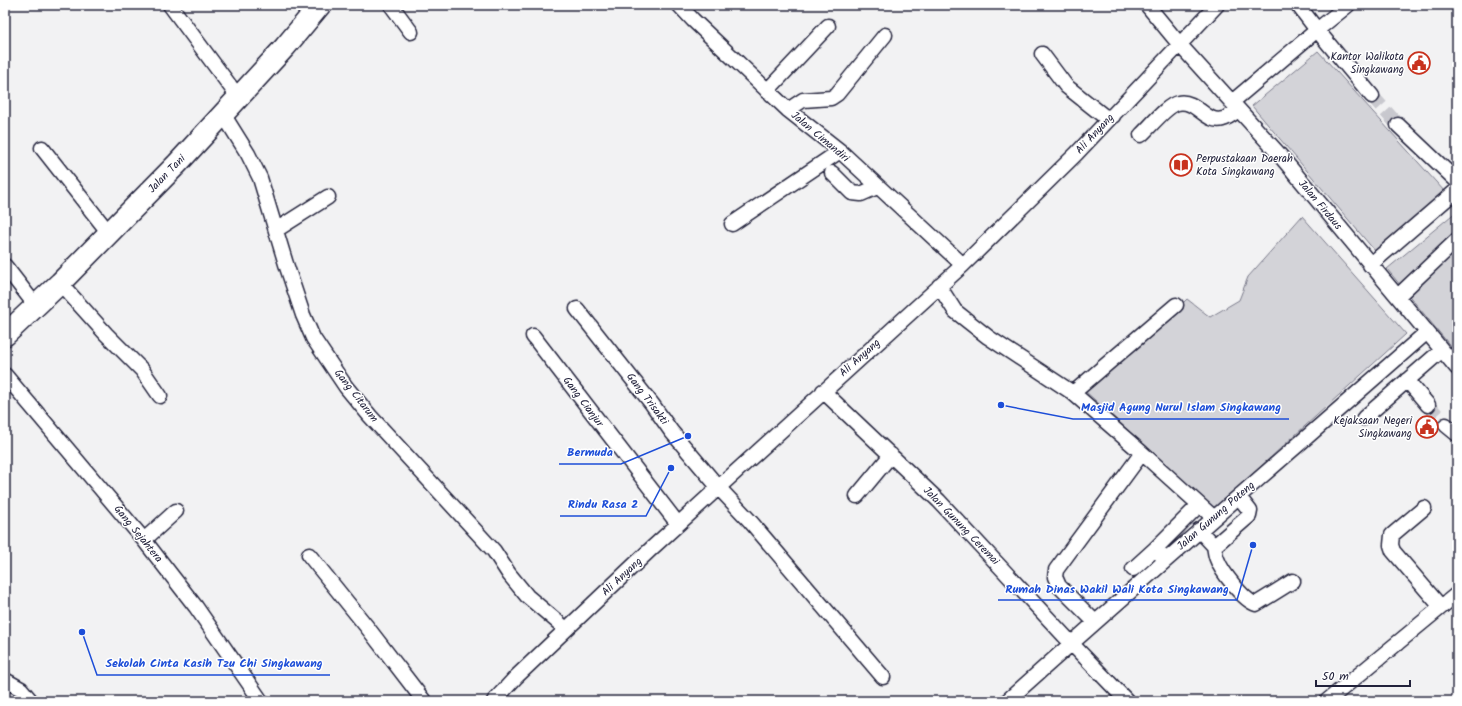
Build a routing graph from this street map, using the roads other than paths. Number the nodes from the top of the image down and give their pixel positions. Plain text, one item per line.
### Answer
1 (170, 5) edge
2 (320, 5) edge
3 (391, 5) edge
4 (680, 5) edge
5 (1147, 5) edge
6 (1217, 5) edge
7 (1298, 5) edge
8 (1348, 5) edge
9 (828, 26) dead end
10 (1317, 30) junction
11 (411, 32) dead end
12 (885, 35) dead end
13 (1180, 45) junction
14 (1042, 54) dead end
15 (767, 91) junction
16 (1372, 96) tunnel mouth
17 (238, 98) junction
18 (1235, 106) junction
19 (788, 110) junction
20 (223, 114) junction
21 (1113, 116) junction
22 (1398, 125) tunnel mouth
23 (1142, 135) dead end
24 (42, 148) dead end
25 (840, 152) junction
26 (832, 174) dead end
27 (1457, 181) edge
28 (877, 187) junction
29 (1457, 190) edge
30 (328, 197) dead end
31 (732, 224) dead end
32 (276, 230) junction
33 (109, 233) junction
34 (1457, 240) edge
35 (963, 265) junction
36 (1370, 265) junction
37 (5, 266) edge
38 (60, 283) junction
39 (939, 286) junction
40 (1398, 296) junction
41 (1176, 305) dead end
42 (36, 306) junction
43 (577, 308) dead end
44 (1427, 332) junction
45 (5, 334) edge
46 (533, 336) dead end
47 (1442, 350) junction
48 (1457, 368) edge
49 (5, 375) edge
50 (1407, 380) junction
51 (824, 391) junction
52 (1073, 393) junction
53 (160, 396) dead end
54 (1428, 405) tunnel mouth
55 (1364, 418) dead end
56 (1446, 425) tunnel mouth
57 (1457, 434) edge
58 (1142, 453) junction
59 (891, 455) junction
60 (719, 488) junction
61 (857, 496) dead end
62 (1238, 496) junction
63 (1199, 505) junction
64 (1424, 508) dead end
65 (176, 511) dead end
66 (1213, 517) junction
67 (678, 524) junction
68 (1199, 530) junction
69 (144, 540) junction
70 (1214, 546) junction
71 (1155, 549) junction
72 (309, 555) dead end
73 (1165, 560) junction
74 (1133, 569) dead end
75 (1294, 582) dead end
76 (1457, 594) edge
77 (1442, 607) junction
78 (1095, 622) junction
79 (566, 629) junction
80 (1071, 643) junction
81 (883, 677) dead end
82 (5, 680) edge
83 (31, 701) edge
84 (261, 701) edge
85 (424, 701) edge
86 (494, 701) edge
87 (1007, 701) edge
88 (1127, 701) edge
89 (1327, 701) edge

1 - 17 street
2 - 17 highway, Jalan Tani
3 - 11 street
4 - 15 street, Jalan Cimandiri
5 - 13 street, Jalan Firdaus
6 - 13 street, Ali Anyang
7 - 10 street
8 - 10 street
9 - 15 street
10 - 16 street
10 - 18 street
12 - 19 street
13 - 18 street, Jalan Firdaus
13 - 21 street, Ali Anyang
14 - 21 street
15 - 19 street, Jalan Cimandiri
17 - 20 highway, Jalan Tani
18 - 23 street
18 - 36 street, Jalan Firdaus
19 - 25 street, Jalan Cimandiri
20 - 32 street, Gang Citarum
20 - 33 highway, Jalan Tani
21 - 35 street, Ali Anyang
22 - 27 street
24 - 33 street
25 - 28 street, Jalan Cimandiri
25 - 31 street
26 - 28 street
28 - 35 street, Jalan Cimandiri
29 - 36 street
30 - 32 street
32 - 79 street, Gang Citarum
33 - 38 highway, Jalan Tani
34 - 40 street
35 - 39 street, Ali Anyang
36 - 40 street, Jalan Firdaus
37 - 42 street
38 - 42 highway, Jalan Tani
38 - 53 street
39 - 51 street, Ali Anyang
39 - 52 street
40 - 44 street, Jalan Firdaus
41 - 52 street
42 - 45 highway, Jalan Tani
43 - 60 street, Gang Trisakti
44 - 47 street, Jalan Firdaus
44 - 62 street, Jalan Gunung Poteng
46 - 67 street, Gang Cianjur
47 - 48 street, Jalan Firdaus
47 - 50 street
49 - 69 street, Gang Sejahtera
50 - 54 street
50 - 55 street
51 - 59 street, Jalan Gunung Ceremai
51 - 60 street, Ali Anyang
52 - 58 street
56 - 57 street
58 - 63 street
58 - 78 street
59 - 61 street
59 - 80 street, Jalan Gunung Ceremai
60 - 67 street, Ali Anyang
60 - 81 street, Gang Trisakti
62 - 66 street, Jalan Gunung Poteng
62 - 70 street
63 - 66 street
63 - 71 street
64 - 77 street
65 - 69 street
66 - 68 street, Jalan Gunung Poteng
67 - 79 street, Ali Anyang
68 - 70 street
68 - 73 street, Jalan Gunung Poteng
69 - 84 street, Gang Sejahtera
70 - 75 street
71 - 73 street
71 - 74 street
72 - 85 street
73 - 78 street, Jalan Gunung Poteng
76 - 77 street
77 - 89 street
78 - 80 street, Jalan Gunung Poteng
79 - 86 street, Ali Anyang
80 - 87 street, Jalan Gunung Poteng
80 - 88 street, Jalan Gunung Ceremai
82 - 83 street

